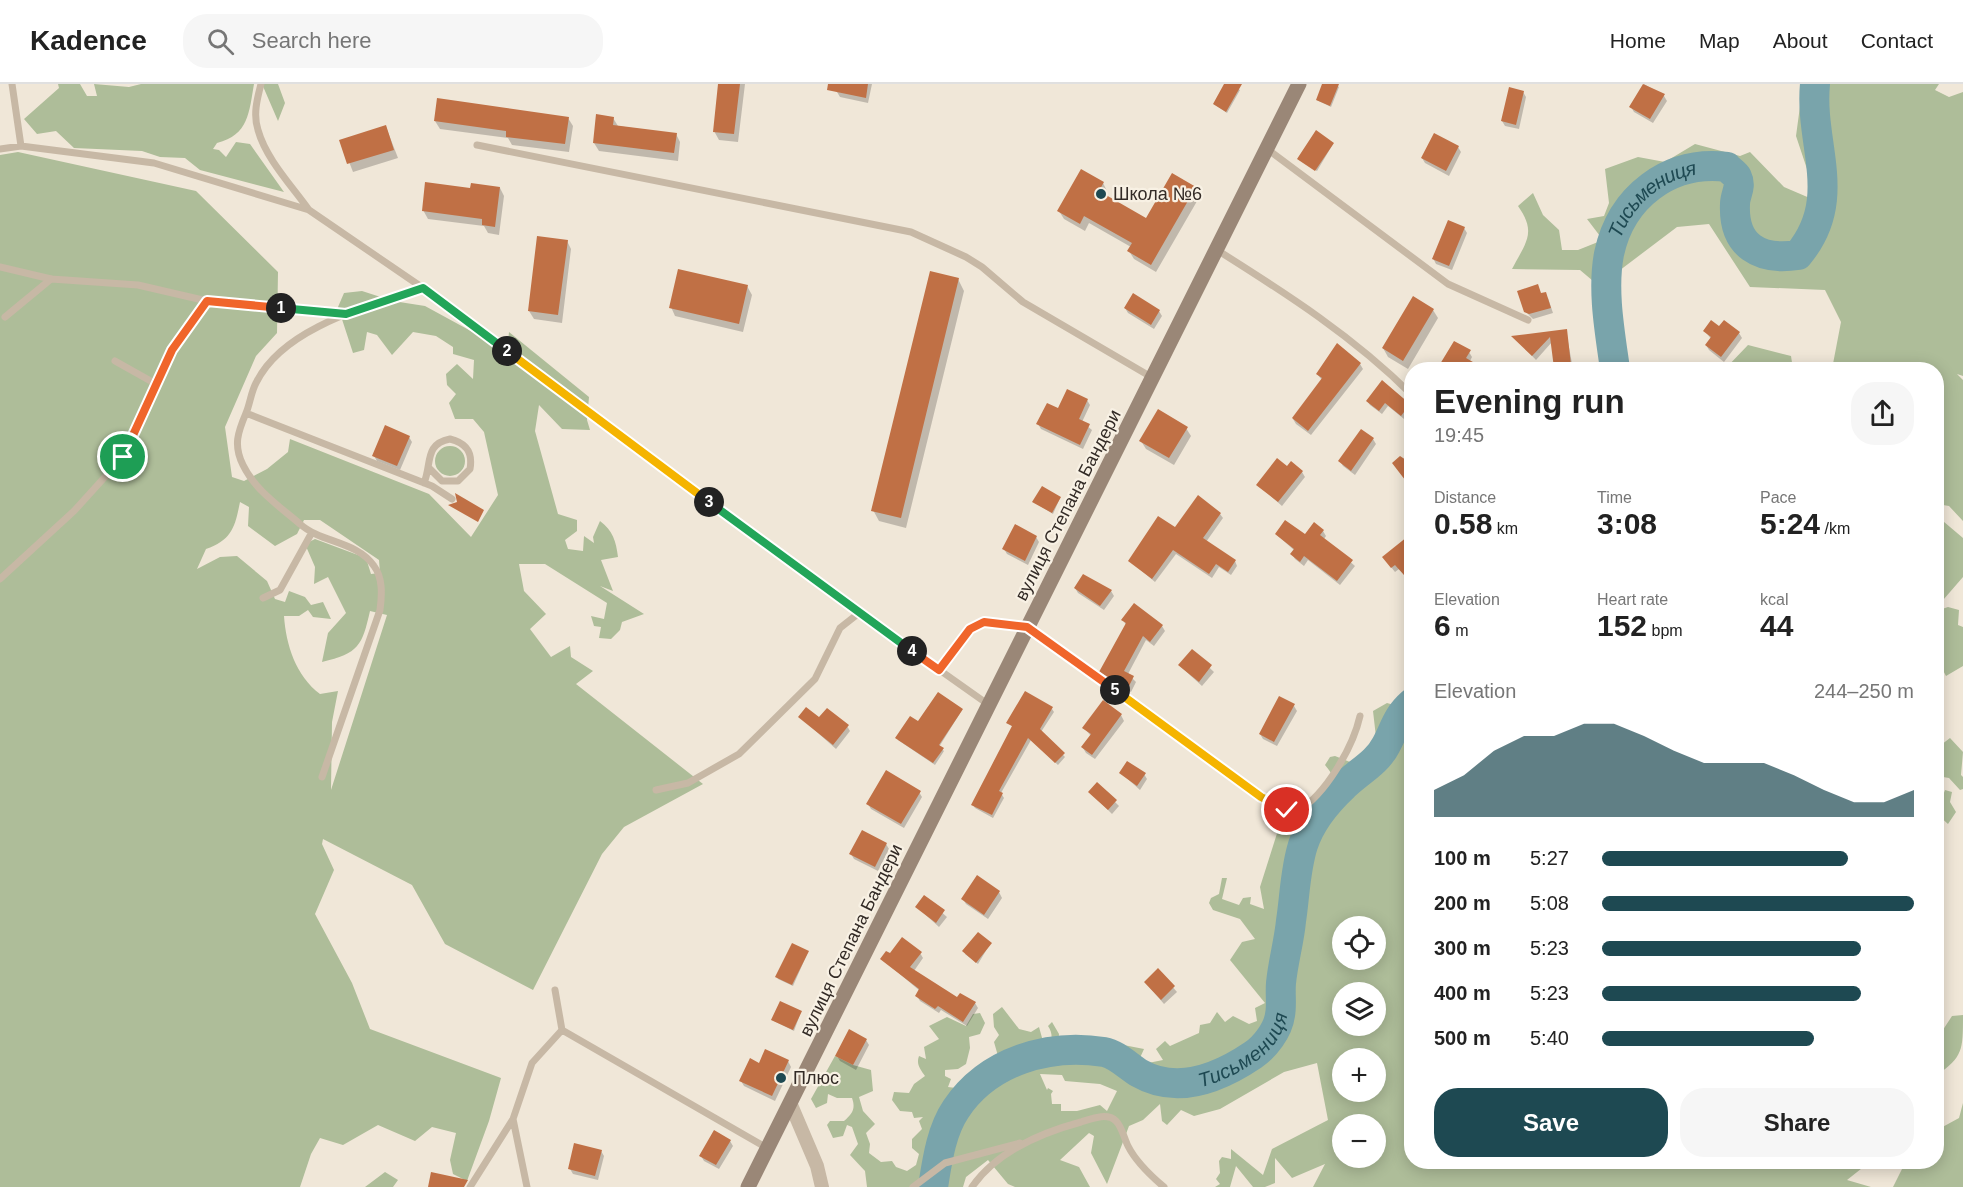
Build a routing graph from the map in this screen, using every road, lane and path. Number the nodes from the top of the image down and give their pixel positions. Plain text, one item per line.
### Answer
1 (12, 84) edge
2 (261, 84) edge
3 (1299, 84) edge
4 (477, 145) dead end
5 (21, 146) junction
6 (0, 149) edge
7 (1267, 149) junction
8 (309, 210) junction
9 (1217, 250) junction
10 (0, 267) edge
11 (51, 279) junction
12 (423, 288) junction
13 (207, 301) junction
14 (346, 314) junction
15 (5, 317) dead end
16 (1528, 320) dead end
17 (115, 361) dead end
18 (1154, 378) junction
19 (156, 384) junction
20 (1404, 387) edge
21 (246, 413) junction
22 (430, 469) junction
23 (424, 483) junction
24 (452, 499) dead end
25 (311, 534) junction
26 (0, 579) edge
27 (263, 598) dead end
28 (859, 613) junction
29 (1027, 627) junction
30 (939, 670) junction
31 (989, 706) junction
32 (1360, 716) dead end
33 (322, 777) dead end
34 (656, 790) dead end
35 (555, 990) dead end
36 (562, 1029) junction
37 (791, 1105) junction
38 (513, 1119) junction
39 (1025, 1142) junction
40 (767, 1148) junction
41 (823, 1185) edge
42 (470, 1187) edge
43 (527, 1187) edge
44 (748, 1187) edge
45 (913, 1187) edge
46 (972, 1187) edge
47 (1164, 1187) edge

1 - 5 lane
2 - 8 lane
3 - 7 main road, вулиця Степана Бандери
4 - 18 lane
5 - 6 lane
5 - 8 lane
7 - 9 main road, вулиця Степана Бандери
7 - 16 lane
8 - 12 lane
9 - 18 main road, вулиця Степана Бандери
9 - 20 lane
10 - 11 lane
11 - 13 lane
11 - 15 lane
12 - 14 lane
12 - 28 lane
13 - 14 lane
13 - 19 lane
14 - 21 lane
17 - 19 lane
18 - 29 main road, вулиця Степана Бандери
19 - 26 lane
21 - 23 lane
21 - 25 lane
22 - 22 lane
22 - 23 lane
23 - 24 lane
25 - 27 lane
25 - 33 lane
28 - 30 lane
28 - 34 lane
29 - 30 lane
29 - 31 main road, вулиця Степана Бандери
29 - 32 lane
30 - 31 lane
31 - 37 main road, вулиця Степана Бандери
35 - 36 lane
36 - 38 lane
36 - 40 lane
37 - 40 main road, вулиця Степана Бандери
37 - 41 street
38 - 42 lane
38 - 43 lane
39 - 45 lane
39 - 46 lane
39 - 47 lane
40 - 44 main road, вулиця Степана Бандери

